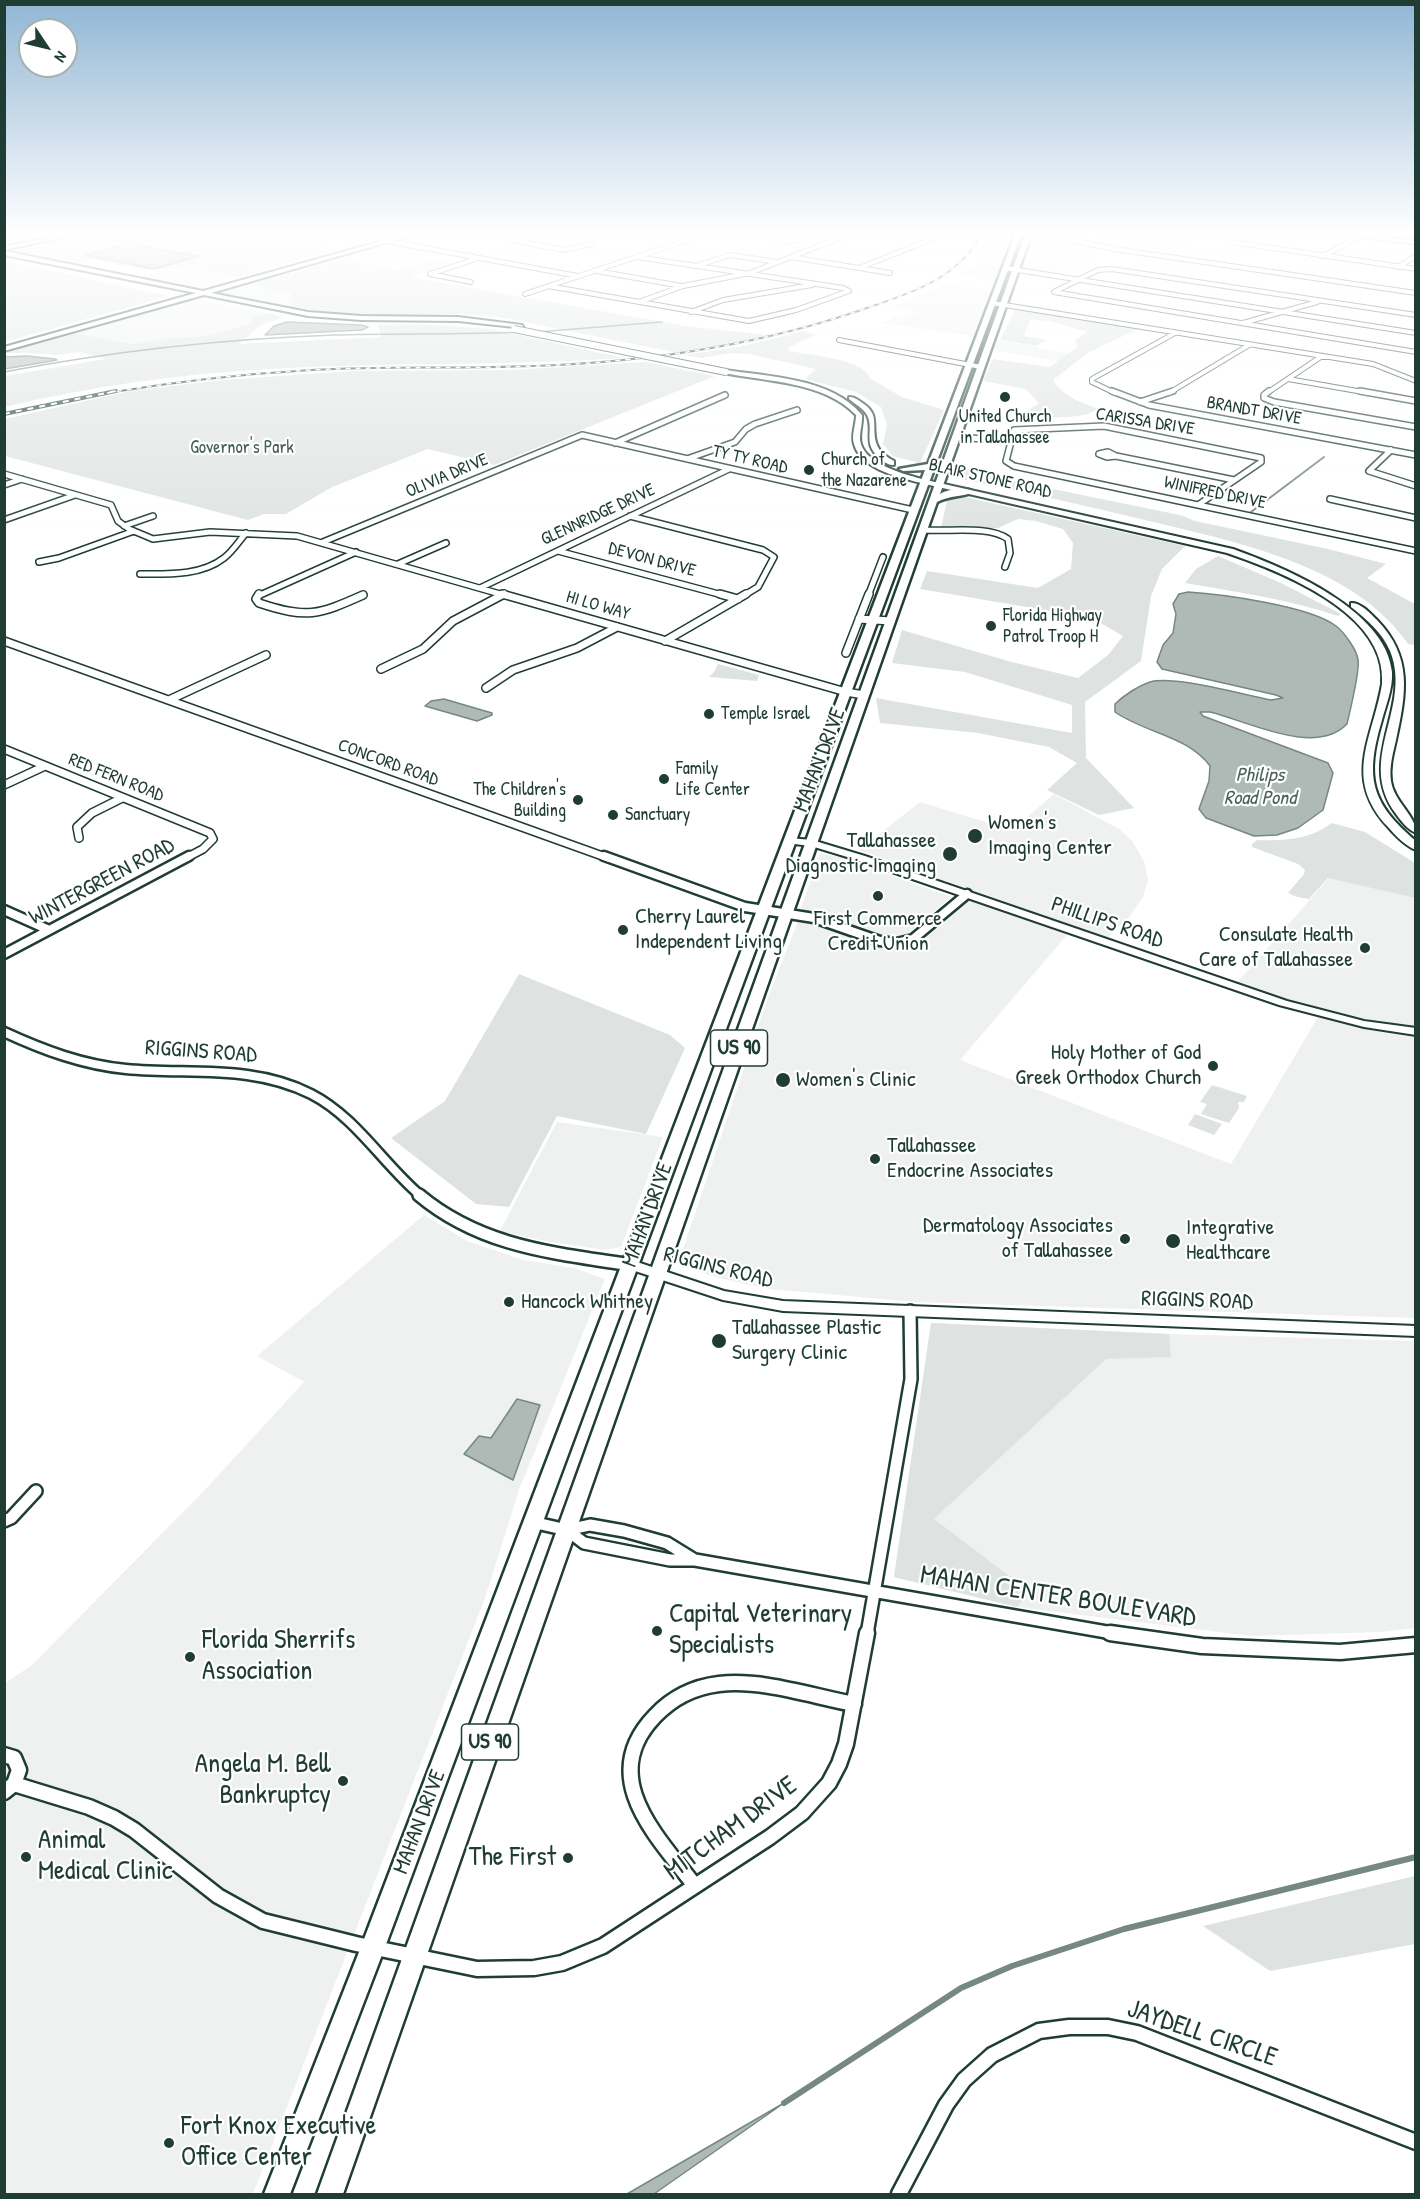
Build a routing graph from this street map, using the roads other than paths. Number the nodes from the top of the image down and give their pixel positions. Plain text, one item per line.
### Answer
1 (40, 338) edge
2 (559, 338) edge
3 (573, 338) edge
4 (979, 338) edge
5 (991, 338) edge
6 (1167, 338) edge
7 (1203, 338) edge
8 (1326, 338) edge
9 (839, 340) dead end
10 (977, 343) junction
11 (989, 343) junction
12 (1249, 345) junction
13 (4, 348) edge
14 (1416, 352) edge
15 (1322, 356) junction
16 (968, 365) junction
17 (981, 367) junction
18 (729, 370) junction
19 (1288, 379) junction
20 (780, 380) junction
21 (1416, 381) edge
22 (960, 387) junction
23 (974, 388) junction
24 (725, 395) dead end
25 (1416, 401) edge
26 (1139, 402) junction
27 (797, 410) dead end
28 (859, 415) junction
29 (872, 415) junction
30 (1416, 427) edge
31 (582, 435) joint
32 (956, 437) junction
33 (1011, 441) junction
34 (615, 443) junction
35 (1391, 450) junction
36 (862, 452) junction
37 (878, 454) junction
38 (1416, 455) edge
39 (1116, 456) dead end
40 (687, 459) junction
41 (932, 465) junction
42 (729, 469) junction
43 (903, 469) junction
44 (4, 474) edge
45 (22, 479) junction
46 (926, 479) junction
47 (1234, 480) junction
48 (940, 482) junction
49 (4, 485) edge
50 (1416, 486) edge
51 (969, 492) junction
52 (75, 495) junction
53 (1330, 499) dead end
54 (934, 500) junction
55 (1198, 505) junction
56 (913, 510) junction
57 (153, 516) dead end
58 (630, 516) junction
59 (1416, 518) edge
60 (4, 520) edge
61 (123, 526) junction
62 (924, 530) junction
63 (134, 531) junction
64 (246, 533) junction
65 (323, 542) junction
66 (446, 543) dead end
67 (558, 551) junction
68 (1416, 551) edge
69 (356, 552) junction
70 (883, 557) dead end
71 (39, 562) dead end
72 (398, 564) junction
73 (1005, 567) dead end
74 (140, 574) dead end
75 (872, 587) junction
76 (480, 588) junction
77 (884, 588) junction
78 (902, 590) junction
79 (363, 594) dead end
80 (504, 594) junction
81 (738, 599) junction
82 (859, 619) junction
83 (872, 620) junction
84 (891, 621) junction
85 (617, 627) junction
86 (4, 640) edge
87 (665, 640) junction
88 (846, 653) dead end
89 (266, 655) dead end
90 (381, 669) dead end
91 (486, 688) dead end
92 (846, 693) junction
93 (864, 694) junction
94 (169, 700) junction
95 (4, 749) edge
96 (819, 764) junction
97 (840, 764) junction
98 (45, 766) junction
99 (4, 785) edge
100 (122, 798) junction
101 (1416, 830) edge
102 (79, 838) dead end
103 (213, 839) joint
104 (789, 841) junction
105 (812, 843) junction
106 (1416, 847) edge
107 (967, 894) junction
108 (4, 910) edge
109 (763, 911) junction
110 (787, 915) junction
111 (49, 930) junction
112 (4, 954) edge
113 (722, 1018) junction
114 (748, 1022) junction
115 (4, 1032) edge
116 (1416, 1032) edge
117 (679, 1132) junction
118 (706, 1138) junction
119 (631, 1265) junction
120 (657, 1275) junction
121 (910, 1311) junction
122 (1416, 1331) edge
123 (36, 1491) dead end
124 (4, 1521) edge
125 (532, 1522) junction
126 (567, 1530) junction
127 (695, 1560) junction
128 (874, 1591) junction
129 (1416, 1645) edge
130 (854, 1704) junction
131 (4, 1755) edge
132 (9, 1788) edge
133 (695, 1886) junction
134 (373, 1947) junction
135 (414, 1954) junction
136 (1416, 2142) edge
137 (277, 2194) edge
138 (330, 2194) edge
139 (899, 2194) edge

1 - 13 main road
2 - 18 main road, bridge
3 - 18 main road, bridge
4 - 10 main road, MAHAN DRIVE / US 90
5 - 11 main road, MAHAN DRIVE / US 90
6 - 26 street, BRANDT DRIVE
7 - 12 street
8 - 14 street
9 - 16 street
10 - 11 main road
10 - 16 main road, MAHAN DRIVE / US 90
11 - 17 main road, MAHAN DRIVE / US 90
12 - 15 street
12 - 26 street
15 - 19 street
15 - 21 street
16 - 17 street
16 - 22 main road, MAHAN DRIVE / US 90
17 - 23 main road, MAHAN DRIVE / US 90
18 - 20 main road
19 - 25 street
19 - 30 street
20 - 28 main road
20 - 29 main road
22 - 23 main road
22 - 41 main road, MAHAN DRIVE / US 90
23 - 32 main road, MAHAN DRIVE / US 90
24 - 34 street
26 - 35 street, BRANDT DRIVE
27 - 40 street
28 - 29 main road
28 - 36 main road
29 - 37 main road
31 - 34 street, TY TY ROAD
31 - 65 street, OLIVIA DRIVE
32 - 33 street
32 - 48 main road, MAHAN DRIVE / US 90
33 - 47 street, CARISSA DRIVE
33 - 55 street, WINIFRED DRIVE
34 - 40 street, TY TY ROAD
35 - 38 street, BRANDT DRIVE
35 - 50 street
36 - 37 main road
36 - 46 main road, BLAIR STONE ROAD
37 - 43 main road, BLAIR STONE ROAD
39 - 47 street
40 - 42 street, TY TY ROAD
41 - 43 main road
41 - 46 main road, MAHAN DRIVE / US 90
42 - 56 street, TY TY ROAD
42 - 58 street, GLENNRIDGE DRIVE
43 - 46 main road, BLAIR STONE ROAD
44 - 45 street
45 - 49 street
45 - 52 street
46 - 48 main road, BLAIR STONE ROAD
46 - 56 main road, MAHAN DRIVE / US 90
47 - 55 street
48 - 51 main road, BLAIR STONE ROAD
48 - 54 main road, MAHAN DRIVE / US 90
48 - 101 main road, BLAIR STONE ROAD
51 - 54 main road
51 - 106 main road, BLAIR STONE ROAD
52 - 60 street
52 - 61 street
53 - 59 street
54 - 62 main road, MAHAN DRIVE / US 90
55 - 68 street, WINIFRED DRIVE
56 - 77 main road, MAHAN DRIVE / US 90
57 - 61 street
58 - 67 street, GLENNRIDGE DRIVE
58 - 81 street
61 - 63 street, HI LO WAY
62 - 73 street
62 - 78 main road, MAHAN DRIVE / US 90
63 - 64 street, HI LO WAY
63 - 71 street
64 - 65 street, HI LO WAY
64 - 74 street
65 - 69 street, HI LO WAY
66 - 72 street
67 - 76 street, GLENNRIDGE DRIVE
67 - 81 street, DEVON DRIVE
69 - 72 street, HI LO WAY
69 - 79 street
70 - 75 street
72 - 76 street, HI LO WAY
75 - 77 street
75 - 82 street
76 - 80 street, HI LO WAY
77 - 78 street
77 - 83 main road, MAHAN DRIVE / US 90
78 - 84 main road, MAHAN DRIVE / US 90
80 - 85 street, HI LO WAY
80 - 90 street
81 - 87 street
82 - 83 street
82 - 88 street
83 - 84 street
83 - 92 main road, MAHAN DRIVE / US 90
84 - 93 main road, MAHAN DRIVE / US 90
85 - 87 street, HI LO WAY
85 - 91 street
86 - 94 street, CONCORD ROAD
87 - 92 street, HI LO WAY
89 - 94 street
92 - 93 street, HI LO WAY
92 - 96 main road, MAHAN DRIVE / US 90
93 - 97 main road, MAHAN DRIVE / US 90
94 - 109 street, CONCORD ROAD
95 - 98 street, RED FERN ROAD
96 - 97 main road
96 - 104 main road, MAHAN DRIVE / US 90
97 - 105 main road, MAHAN DRIVE / US 90
98 - 99 street
98 - 100 street, RED FERN ROAD
100 - 102 street
100 - 103 street, RED FERN ROAD
103 - 111 street, WINTERGREEN ROAD
104 - 105 street, PHILLIPS ROAD
104 - 109 main road, MAHAN DRIVE / US 90
105 - 107 street, PHILLIPS ROAD
105 - 110 main road, MAHAN DRIVE / US 90
107 - 110 street, CONCORD ROAD
107 - 116 street, PHILLIPS ROAD
108 - 111 street
109 - 110 street, CONCORD ROAD
109 - 113 main road, MAHAN DRIVE / US 90
110 - 114 main road, MAHAN DRIVE / US 90
111 - 112 street, WINTERGREEN ROAD
113 - 114 main road
113 - 117 main road, MAHAN DRIVE / US 90
114 - 118 main road, MAHAN DRIVE / US 90
115 - 119 street, RIGGINS ROAD
117 - 118 main road
117 - 119 main road, MAHAN DRIVE / US 90
118 - 120 main road, MAHAN DRIVE / US 90
119 - 120 street, RIGGINS ROAD
119 - 125 main road, MAHAN DRIVE / US 90
120 - 121 street, RIGGINS ROAD
120 - 126 main road, MAHAN DRIVE / US 90
121 - 122 street, RIGGINS ROAD
121 - 128 street, MITCHAM DRIVE
123 - 124 street
125 - 126 street, MAHAN CENTER BOULEVARD
125 - 134 main road, MAHAN DRIVE / US 90
126 - 127 street, MAHAN CENTER BOULEVARD
126 - 127 street, MAHAN CENTER BOULEVARD
126 - 135 main road, MAHAN DRIVE / US 90
127 - 128 street, MAHAN CENTER BOULEVARD
128 - 129 street, MAHAN CENTER BOULEVARD
128 - 130 street, MITCHAM DRIVE
130 - 133 street, MITCHAM DRIVE
130 - 133 street
131 - 132 street
132 - 134 street, MITCHAM DRIVE
133 - 135 street, MITCHAM DRIVE
134 - 135 street, MITCHAM DRIVE
134 - 137 main road, MAHAN DRIVE / US 90
135 - 138 main road, MAHAN DRIVE / US 90
136 - 139 street, JAYDELL CIRCLE

